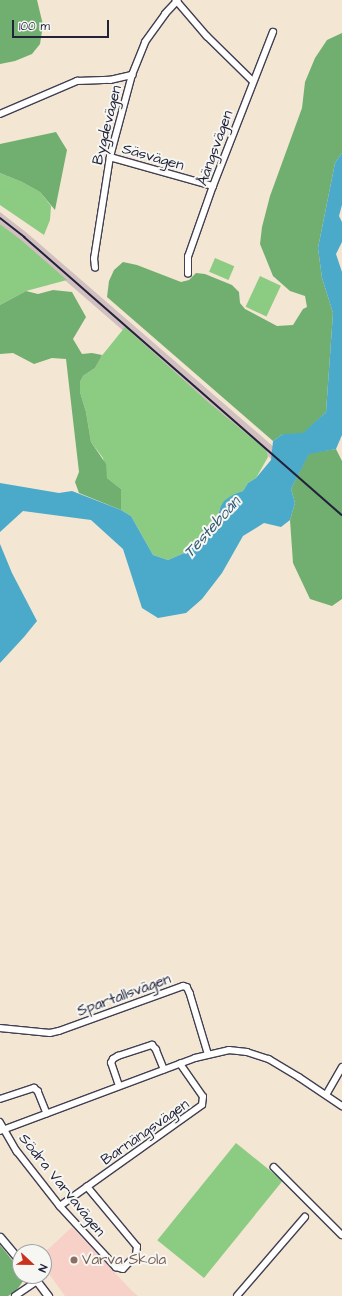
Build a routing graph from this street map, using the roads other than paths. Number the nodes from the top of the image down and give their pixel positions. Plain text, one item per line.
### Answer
1 (177, 1) edge
2 (273, 32) dead end
3 (132, 75) junction
4 (253, 81) junction
5 (0, 114) edge
6 (110, 157) junction
7 (213, 186) junction
8 (95, 268) dead end
9 (188, 274) dead end
10 (0, 1028) edge
11 (208, 1054) junction
12 (180, 1064) junction
13 (342, 1067) edge
14 (164, 1070) junction
15 (119, 1086) junction
16 (326, 1095) junction
17 (0, 1099) edge
18 (342, 1106) edge
19 (47, 1113) junction
20 (0, 1122) edge
21 (2, 1130) edge
22 (274, 1167) dead end
23 (87, 1187) junction
24 (60, 1206) junction
25 (305, 1218) dead end
26 (342, 1235) edge
27 (0, 1237) edge
28 (12, 1251) edge
29 (28, 1284) edge
30 (39, 1284) edge
31 (15, 1296) edge
32 (48, 1296) edge
33 (237, 1296) edge

1 - 3 street, Bygdevägen
1 - 4 street
2 - 4 street, Åängsvägen
3 - 5 street
3 - 6 street, Bygdevägen
4 - 7 street, Åängsvägen
6 - 7 street, Säsvägen
6 - 8 street, Bygdevägen
7 - 9 street, Åängsvägen
10 - 11 street, Spartallsvägen
11 - 12 street
11 - 16 street
12 - 14 street
12 - 23 street, Barnängsvägen
13 - 16 street
14 - 15 street
14 - 15 street
15 - 19 street
16 - 18 street
17 - 19 street
19 - 21 street
20 - 21 street, Södra Varvavägen
21 - 24 street, Södra Varvavägen
22 - 26 street
23 - 24 street, Barnängsvägen
23 - 24 street, Södra Varvavägen
25 - 33 street
27 - 28 street
29 - 31 street
30 - 32 street

